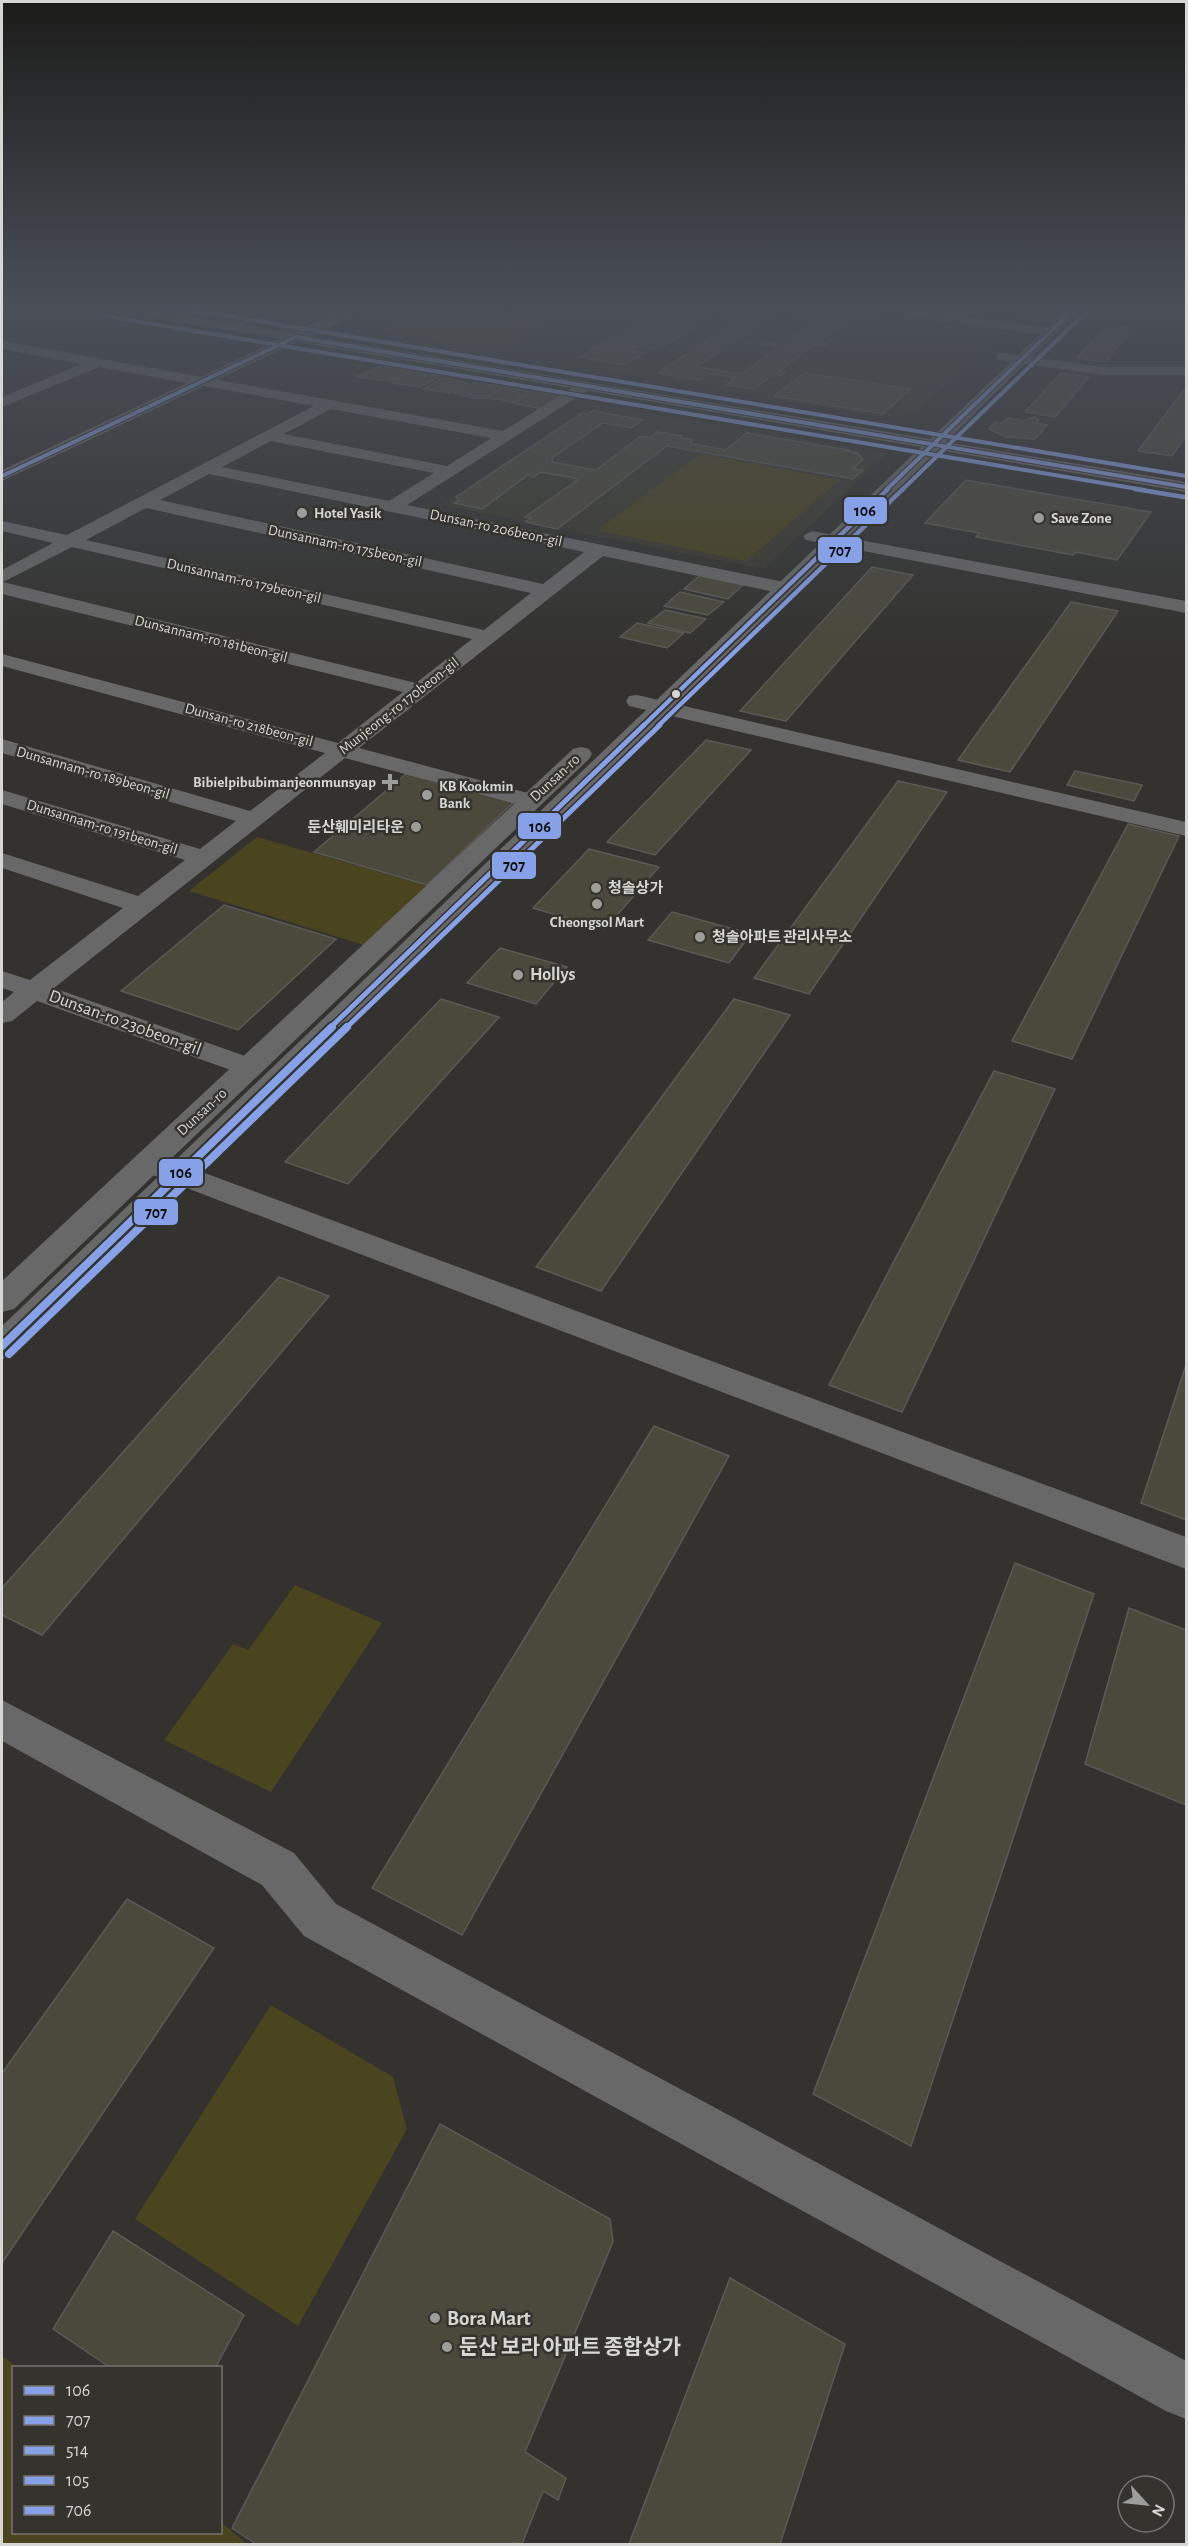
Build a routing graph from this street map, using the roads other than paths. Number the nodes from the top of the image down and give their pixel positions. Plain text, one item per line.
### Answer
1 (111, 425) edge
2 (290, 425) edge
3 (443, 425) edge
4 (523, 425) edge
5 (815, 425) edge
6 (932, 425) edge
7 (944, 425) edge
8 (269, 436) junction
9 (505, 436) junction
10 (923, 443) junction
11 (207, 469) junction
12 (449, 471) junction
13 (2, 476) edge
14 (1186, 487) edge
15 (144, 502) junction
16 (392, 507) junction
17 (2, 526) edge
18 (824, 538) junction
19 (70, 541) junction
20 (599, 550) junction
21 (2, 577) edge
22 (773, 586) junction
23 (2, 588) edge
24 (547, 591) junction
25 (1186, 607) edge
26 (487, 637) junction
27 (2, 660) edge
28 (420, 690) junction
29 (649, 704) junction
30 (342, 750) junction
31 (8, 753) edge
32 (2, 797) edge
33 (531, 801) junction
34 (253, 819) junction
35 (1186, 830) edge
36 (203, 858) junction
37 (2, 860) edge
38 (142, 906) junction
39 (2, 979) edge
40 (33, 991) junction
41 (2, 1015) edge
42 (249, 1067) junction
43 (163, 1168) junction
44 (2, 1300) edge
45 (2, 1346) edge
46 (1186, 1553) edge
47 (2, 1719) edge
48 (1186, 2391) edge

1 - 13 street
2 - 8 street
3 - 9 street
4 - 9 street
5 - 10 street
6 - 10 street, Dunsan-ro
7 - 10 street, Dunsan-ro
8 - 11 street
8 - 12 street
9 - 12 street
10 - 14 street
10 - 18 street, Dunsan-ro
11 - 15 street
11 - 16 street, Dunsan-ro 206beon-gil
12 - 16 street
15 - 19 street
15 - 24 street, Dunsannam-ro 175beon-gil
16 - 20 street, Dunsan-ro 206beon-gil
17 - 19 street, Dunsannam-ro 179beon-gil
18 - 22 street, Dunsan-ro
18 - 25 street
19 - 21 street
19 - 26 street, Dunsannam-ro 179beon-gil
20 - 22 street, Dunsan-ro 206beon-gil
20 - 24 street, Munjeong-ro 170beon-gil
22 - 29 street, Dunsan-ro
23 - 28 street, Dunsannam-ro 181beon-gil
24 - 26 street, Munjeong-ro 170beon-gil
26 - 28 street, Munjeong-ro 170beon-gil
27 - 30 street, Dunsan-ro 218beon-gil
28 - 30 street, Munjeong-ro 170beon-gil
29 - 33 street, Dunsan-ro
29 - 35 street
29 - 43 street, Dunsan-ro
30 - 33 street, Dunsan-ro 218beon-gil
30 - 34 street, Munjeong-ro 170beon-gil
31 - 34 street, Dunsannam-ro 189beon-gil
32 - 36 street, Dunsannam-ro 191beon-gil
33 - 42 street, Dunsan-ro
34 - 36 street, Munjeong-ro 170beon-gil
36 - 38 street, Munjeong-ro 170beon-gil
37 - 38 street
38 - 40 street, Munjeong-ro 170beon-gil
39 - 40 street, Dunsan-ro 230beon-gil
40 - 41 street, Munjeong-ro 170beon-gil
40 - 42 street, Dunsan-ro 230beon-gil
42 - 43 street, Dunsan-ro
43 - 44 street, Dunsan-ro
43 - 45 street, Dunsan-ro
43 - 46 street
47 - 48 street

